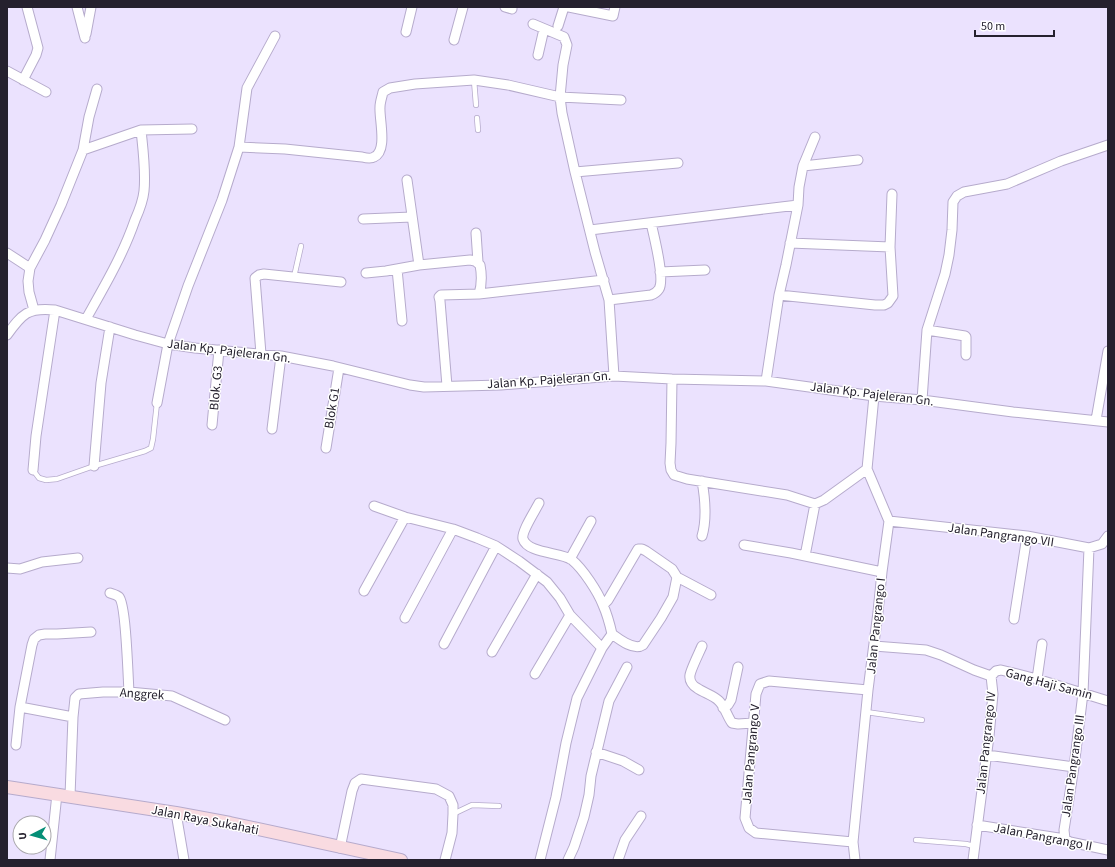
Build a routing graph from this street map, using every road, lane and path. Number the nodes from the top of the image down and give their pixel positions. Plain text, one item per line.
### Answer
1 (27, 7) edge
2 (77, 7) edge
3 (91, 7) edge
4 (412, 7) edge
5 (462, 7) edge
6 (505, 7) edge
7 (512, 7) edge
8 (564, 7) edge
9 (569, 7) edge
10 (615, 7) edge
11 (533, 24) dead end
12 (558, 26) dead end
13 (544, 29) junction
14 (406, 32) dead end
15 (275, 36) dead end
16 (454, 40) dead end
17 (538, 55) dead end
18 (7, 71) edge
19 (23, 80) junction
20 (474, 80) junction
21 (97, 89) dead end
22 (46, 92) dead end
23 (560, 98) junction
24 (621, 100) dead end
25 (476, 105) dead end
26 (477, 118) dead end
27 (192, 129) dead end
28 (141, 130) junction
29 (478, 130) dead end
30 (815, 137) dead end
31 (1108, 145) edge
32 (239, 147) junction
33 (83, 150) junction
34 (858, 160) dead end
35 (678, 162) dead end
36 (803, 166) junction
37 (575, 172) junction
38 (407, 180) dead end
39 (892, 194) dead end
40 (798, 205) junction
41 (412, 217) junction
42 (363, 219) dead end
43 (651, 223) junction
44 (590, 230) junction
45 (476, 233) dead end
46 (790, 243) junction
47 (301, 246) dead end
48 (890, 246) junction
49 (7, 253) edge
50 (478, 262) junction
51 (419, 265) junction
52 (30, 268) junction
53 (397, 269) junction
54 (705, 270) dead end
55 (660, 272) junction
56 (366, 273) dead end
57 (294, 277) junction
58 (604, 280) junction
59 (341, 282) dead end
60 (479, 294) junction
61 (779, 295) junction
62 (609, 300) junction
63 (34, 310) junction
64 (55, 310) junction
65 (86, 319) junction
66 (402, 321) dead end
67 (110, 328) junction
68 (927, 330) junction
69 (7, 334) edge
70 (168, 344) junction
71 (219, 350) junction
72 (1108, 351) edge
73 (261, 354) junction
74 (966, 355) dead end
75 (281, 356) junction
76 (339, 368) junction
77 (614, 376) junction
78 (672, 379) junction
79 (766, 381) junction
80 (447, 386) junction
81 (874, 396) junction
82 (922, 400) junction
83 (157, 403) joint
84 (1096, 420) junction
85 (1108, 422) edge
86 (212, 425) dead end
87 (272, 429) dead end
88 (326, 448) dead end
89 (94, 466) junction
90 (867, 469) junction
91 (34, 470) joint
92 (702, 481) junction
93 (539, 503) dead end
94 (815, 504) junction
95 (374, 506) dead end
96 (405, 517) junction
97 (592, 521) dead end
98 (890, 521) junction
99 (453, 529) junction
100 (702, 536) dead end
101 (1027, 536) junction
102 (1108, 536) edge
103 (744, 545) dead end
104 (496, 546) junction
105 (1089, 548) junction
106 (805, 556) junction
107 (78, 558) dead end
108 (570, 559) junction
109 (7, 568) edge
110 (882, 572) junction
111 (537, 574) junction
112 (677, 577) junction
113 (364, 591) dead end
114 (110, 593) dead end
115 (712, 596) dead end
116 (603, 604) junction
117 (570, 615) junction
118 (405, 618) dead end
119 (1014, 619) dead end
120 (91, 632) dead end
121 (612, 634) junction
122 (444, 644) dead end
123 (1042, 644) dead end
124 (702, 646) dead end
125 (874, 646) junction
126 (602, 648) junction
127 (492, 652) dead end
128 (738, 666) dead end
129 (627, 667) dead end
130 (535, 674) dead end
131 (991, 676) junction
132 (1037, 679) junction
133 (868, 690) junction
134 (129, 692) junction
135 (1083, 693) junction
136 (1108, 701) edge
137 (20, 707) junction
138 (723, 708) junction
139 (866, 712) junction
140 (73, 717) junction
141 (225, 720) dead end
142 (922, 720) dead end
143 (753, 723) junction
144 (16, 746) dead end
145 (596, 752) junction
146 (987, 755) junction
147 (1074, 766) junction
148 (639, 770) dead end
149 (7, 787) edge
150 (57, 794) junction
151 (70, 796) junction
152 (499, 806) dead end
153 (176, 813) junction
154 (453, 814) junction
155 (641, 816) dead end
156 (977, 825) junction
157 (1065, 839) junction
158 (916, 840) dead end
159 (853, 842) junction
160 (974, 846) junction
161 (340, 848) junction
162 (1108, 850) edge
163 (365, 856) edge
164 (50, 860) edge
165 (184, 860) edge
166 (401, 860) edge
167 (445, 860) edge
168 (540, 860) edge
169 (568, 860) edge
170 (618, 860) edge
171 (855, 860) edge
172 (973, 860) edge

1 - 19 street
2 - 3 street
4 - 14 street
5 - 16 street
6 - 7 street
8 - 12 street
9 - 10 street
11 - 13 street
13 - 17 street
13 - 23 street
15 - 32 street
18 - 19 street
19 - 22 street
20 - 23 street
20 - 25 lane
20 - 32 street
21 - 33 street
23 - 24 street
23 - 37 street
26 - 29 lane
27 - 28 street
28 - 33 street
28 - 65 street
30 - 36 street
31 - 68 street
32 - 70 street
33 - 52 street
34 - 36 street
35 - 37 street
36 - 40 street
37 - 44 street
38 - 41 street
39 - 48 street
40 - 43 street
40 - 46 street
41 - 42 street
41 - 51 street
43 - 44 street
43 - 55 street
44 - 58 street
45 - 50 street
46 - 48 street
46 - 61 street
47 - 57 lane
48 - 61 street
49 - 52 street
50 - 51 street
50 - 60 street
51 - 53 street
52 - 63 street
53 - 56 street
53 - 66 street
54 - 55 street
55 - 62 street
57 - 59 street
57 - 73 street
58 - 60 street
58 - 62 street
60 - 80 street
61 - 79 street
62 - 77 street
63 - 64 street, Jalan Kp. Pajeleran Gn.
63 - 69 street
64 - 65 street, Jalan Kp. Pajeleran Gn.
64 - 91 street
65 - 67 street, Jalan Kp. Pajeleran Gn.
67 - 70 street, Jalan Kp. Pajeleran Gn.
67 - 89 street
68 - 74 street
68 - 82 street
70 - 71 street, Jalan Kp. Pajeleran Gn.
70 - 83 street
71 - 73 street, Jalan Kp. Pajeleran Gn.
71 - 86 street, Blok. G3
72 - 84 street
73 - 75 street, Jalan Kp. Pajeleran Gn.
75 - 76 street, Jalan Kp. Pajeleran Gn.
75 - 87 street
76 - 80 street, Jalan Kp. Pajeleran Gn.
76 - 88 street, Blok G1
77 - 78 street, Jalan Kp. Pajeleran Gn.
77 - 80 street, Jalan Kp. Pajeleran Gn.
78 - 79 street, Jalan Kp. Pajeleran Gn.
78 - 92 street
79 - 81 street, Jalan Kp. Pajeleran Gn.
81 - 82 street, Jalan Kp. Pajeleran Gn.
81 - 90 street
82 - 84 street, Jalan Kp. Pajeleran Gn.
83 - 89 lane
84 - 85 street, Jalan Kp. Pajeleran Gn.
89 - 91 lane
90 - 94 street
90 - 98 street
92 - 94 street
92 - 100 street
93 - 108 street
94 - 106 street
95 - 96 street
96 - 99 street
96 - 113 street
97 - 108 street
98 - 101 street, Jalan Pangrango VII
98 - 110 street, Jalan Pangrango I
99 - 104 street
99 - 118 street
101 - 105 street, Jalan Pangrango VII
101 - 119 street
102 - 105 street
103 - 106 street
104 - 111 street
104 - 122 street
105 - 135 street, Jalan Pangrango III
106 - 110 street
107 - 109 street
108 - 116 street
110 - 125 street, Jalan Pangrango I
111 - 117 street
111 - 127 street
112 - 115 street
112 - 116 street
112 - 121 street
114 - 134 street
116 - 121 street
117 - 126 street
117 - 130 street
120 - 137 street
121 - 126 street
123 - 132 street
124 - 138 street
125 - 131 street, Jalan Pangrango IV
125 - 133 street, Jalan Pangrango I
126 - 168 street
128 - 138 street
129 - 145 street
131 - 132 street, Gang Haji Samin
131 - 146 street, Jalan Pangrango IV
132 - 135 street, Gang Haji Samin
133 - 139 street, Jalan Pangrango I
133 - 143 street, Jalan Pangrango V
134 - 140 street, Anggrek
134 - 141 street, Anggrek
135 - 136 street, Gang Haji Samin
135 - 147 street, Jalan Pangrango III
137 - 140 street
137 - 144 street
138 - 143 street
139 - 142 lane
139 - 159 street, Jalan Pangrango I
140 - 151 street, Anggrek
143 - 159 street, Jalan Pangrango V
145 - 148 street
145 - 169 street
146 - 147 street
146 - 156 street, Jalan Pangrango IV
147 - 157 street, Jalan Pangrango III
149 - 150 main road, Jalan Raya Sukahati
150 - 151 main road, Jalan Raya Sukahati
150 - 164 street
151 - 153 main road, Jalan Raya Sukahati
152 - 154 lane
153 - 161 main road, Jalan Raya Sukahati
153 - 165 street
154 - 161 street
154 - 167 street
155 - 170 street
156 - 157 street, Jalan Pangrango II
156 - 160 street, Jalan Pangrango IV
157 - 162 street, Jalan Pangrango II
158 - 160 lane
159 - 171 street, Jalan Pangrango I
160 - 172 street, Jalan Pangrango IV
161 - 163 main road, Jalan Raya Sukahati
163 - 166 main road, Jalan Raya Sukahati

